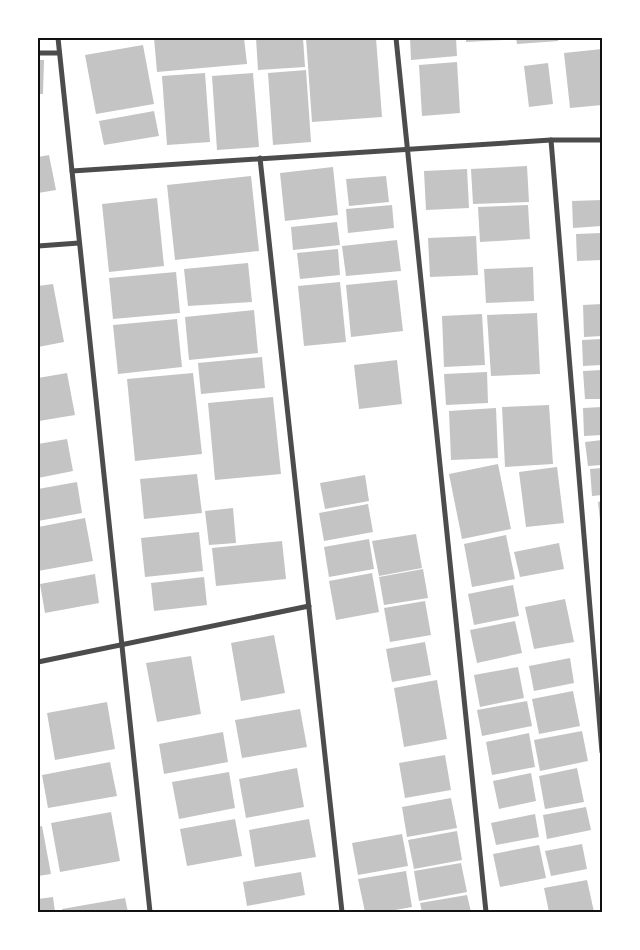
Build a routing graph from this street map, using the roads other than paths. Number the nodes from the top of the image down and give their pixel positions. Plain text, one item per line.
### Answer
1 (58, 38) edge
2 (396, 38) edge
3 (38, 53) edge
4 (60, 54) junction
5 (551, 140) junction
6 (602, 140) edge
7 (408, 149) junction
8 (260, 158) junction
9 (72, 171) junction
10 (79, 244) junction
11 (38, 246) edge
12 (309, 606) junction
13 (122, 645) junction
14 (38, 662) edge
15 (602, 752) edge
16 (150, 912) edge
17 (342, 912) edge
18 (486, 912) edge

1 - 4 street
2 - 7 street
3 - 4 street
4 - 9 street
5 - 6 street
5 - 7 street
5 - 15 street
7 - 8 street
7 - 18 street
8 - 9 street
8 - 12 street
9 - 10 street
10 - 11 street
10 - 13 street
12 - 13 street
12 - 17 street
13 - 14 street
13 - 16 street

